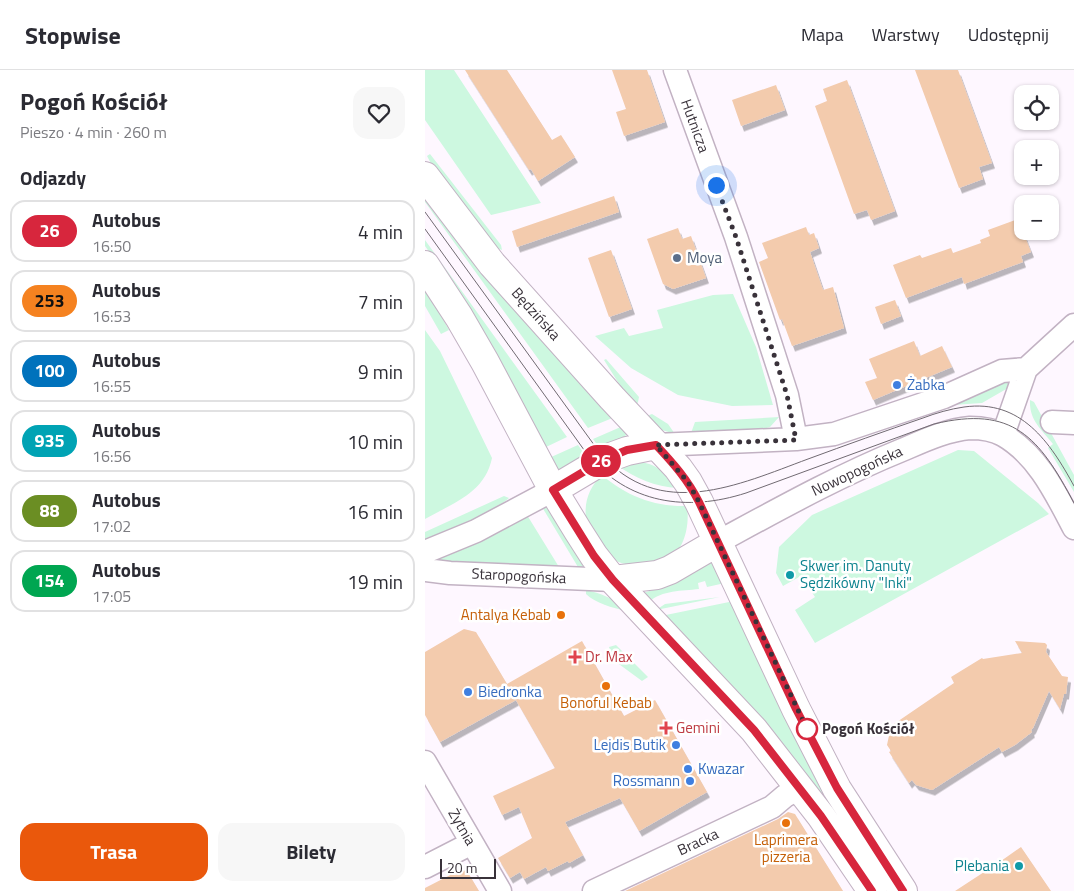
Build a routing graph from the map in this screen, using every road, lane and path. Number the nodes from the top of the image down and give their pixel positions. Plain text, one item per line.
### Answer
1 (675, 70) edge
2 (425, 176) edge
3 (425, 265) edge
4 (1074, 325) edge
5 (1026, 369) junction
6 (1003, 435) junction
7 (796, 440) junction
8 (656, 445) junction
9 (553, 490) junction
10 (1074, 528) edge
11 (718, 542) junction
12 (425, 552) edge
13 (425, 570) edge
14 (613, 580) junction
15 (425, 762) edge
16 (800, 788) junction
17 (472, 843) junction
18 (425, 868) edge
19 (500, 891) edge
20 (594, 891) edge
21 (872, 891) edge
22 (903, 891) edge

1 - 7 street, Hutnicza
2 - 8 street, Będzińska
3 - 9 street
4 - 5 street
5 - 6 street
5 - 7 street
6 - 10 street
6 - 11 street, Nowopogońska
7 - 8 street
8 - 9 street
8 - 11 street, Będzińska
9 - 12 street
9 - 14 street
11 - 14 street
11 - 22 street, Będzińska
13 - 14 street, Staropogońska
14 - 16 street
15 - 17 street, Żytnia
16 - 20 street, Bracka
16 - 21 street
17 - 18 street
17 - 19 street, Żytnia

